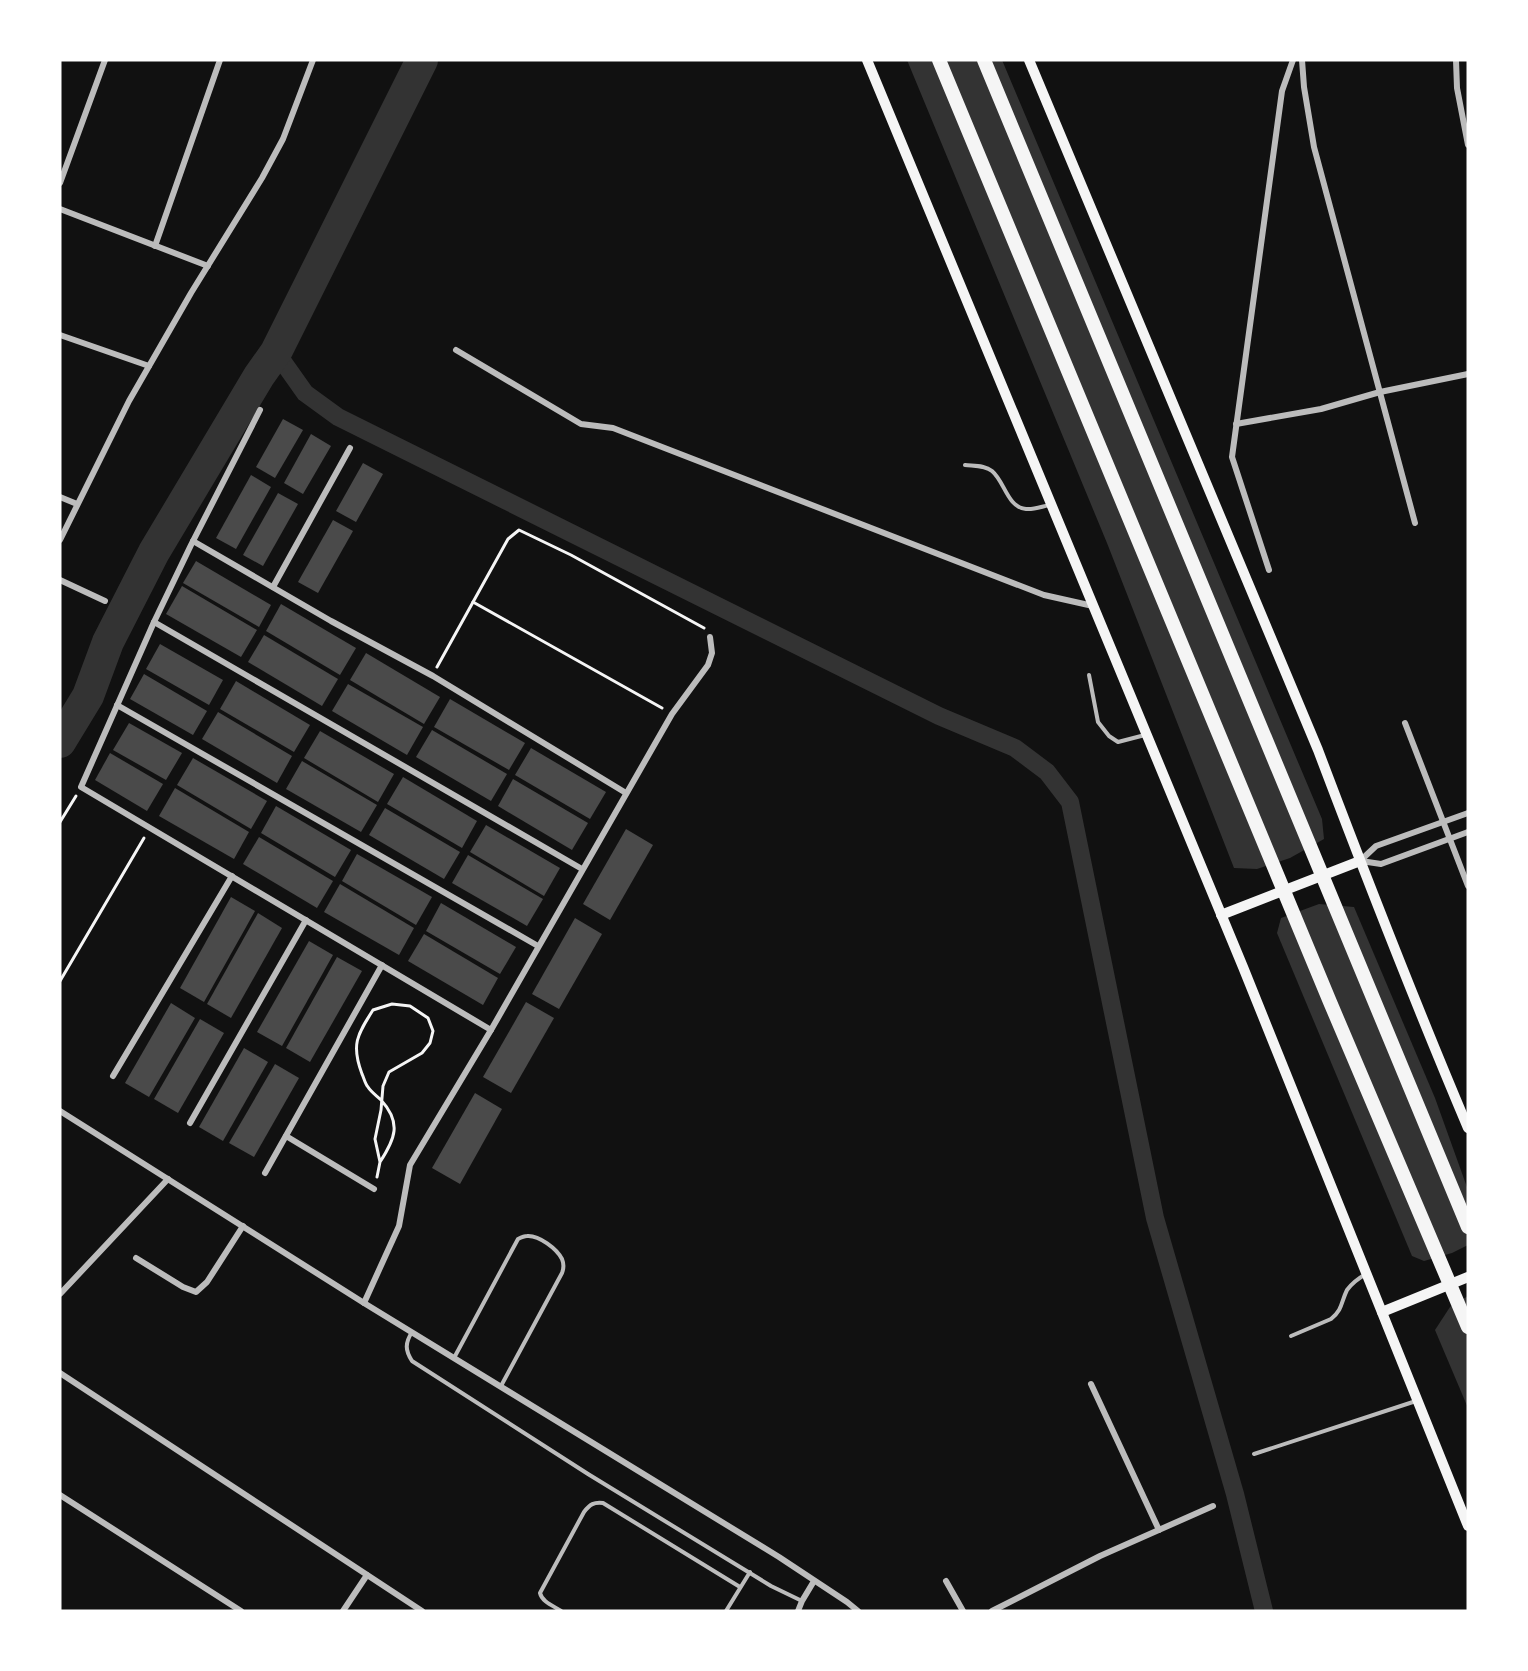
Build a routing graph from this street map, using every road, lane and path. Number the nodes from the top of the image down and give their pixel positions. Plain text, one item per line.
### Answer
1 (105, 60) edge
2 (220, 60) edge
3 (312, 60) edge
4 (939, 60) edge
5 (984, 60) edge
6 (1029, 60) edge
7 (1293, 60) edge
8 (1302, 60) edge
9 (1456, 60) edge
10 (864, 61) edge
11 (1468, 145) edge
12 (60, 183) edge
13 (60, 209) edge
14 (155, 246) junction
15 (208, 266) junction
16 (60, 335) edge
17 (456, 350) dead end
18 (149, 366) junction
19 (1468, 374) edge
20 (1380, 392) junction
21 (260, 410) dead end
22 (1236, 424) junction
23 (350, 448) dead end
24 (965, 465) dead end
25 (60, 497) edge
26 (77, 504) junction
27 (1051, 505) junction
28 (1415, 523) dead end
29 (60, 540) edge
30 (193, 540) junction
31 (1269, 570) dead end
32 (60, 580) edge
33 (273, 587) junction
34 (105, 601) dead end
35 (473, 602) junction
36 (1093, 606) junction
37 (154, 622) junction
38 (710, 637) joint
39 (1089, 675) dead end
40 (433, 676) junction
41 (117, 705) junction
42 (672, 714) junction
43 (1405, 723) dead end
44 (1146, 734) junction
45 (81, 787) junction
46 (626, 793) junction
47 (1468, 813) edge
48 (60, 822) edge
49 (1444, 822) junction
50 (150, 828) junction
51 (1468, 832) edge
52 (1451, 838) junction
53 (1360, 861) junction
54 (582, 869) junction
55 (232, 876) junction
56 (1468, 886) edge
57 (1221, 915) junction
58 (306, 920) junction
59 (538, 946) junction
60 (382, 965) junction
61 (60, 981) edge
62 (491, 1030) junction
63 (112, 1076) dead end
64 (382, 1101) junction
65 (60, 1111) edge
66 (190, 1123) dead end
67 (1468, 1128) edge
68 (286, 1136) junction
69 (380, 1162) junction
70 (265, 1173) dead end
71 (168, 1179) junction
72 (374, 1189) joint
73 (243, 1226) junction
74 (1468, 1227) edge
75 (136, 1258) dead end
76 (1366, 1273) junction
77 (1468, 1277) edge
78 (60, 1294) edge
79 (364, 1303) junction
80 (1382, 1312) junction
81 (1468, 1327) edge
82 (412, 1332) junction
83 (1291, 1336) dead end
84 (454, 1358) junction
85 (60, 1373) edge
86 (1090, 1384) dead end
87 (501, 1386) junction
88 (1418, 1400) junction
89 (1254, 1455) dead end
90 (60, 1494) edge
91 (1213, 1506) dead end
92 (1468, 1526) edge
93 (1159, 1530) junction
94 (750, 1572) junction
95 (367, 1575) junction
96 (814, 1581) junction
97 (946, 1581) dead end
98 (740, 1587) junction
99 (802, 1601) junction
100 (241, 1611) edge
101 (343, 1611) edge
102 (422, 1611) edge
103 (561, 1611) edge
104 (726, 1611) edge
105 (798, 1611) edge
106 (858, 1611) edge
107 (963, 1611) edge
108 (992, 1611) edge

1 - 12 street
2 - 14 street
3 - 15 street
4 - 81 highway
5 - 74 highway
6 - 53 main road
7 - 22 street
8 - 20 street
9 - 11 street
10 - 27 main road
13 - 14 street
14 - 15 street
15 - 18 street
16 - 18 street
17 - 36 street
18 - 26 street
19 - 20 street
20 - 22 street
20 - 28 street
21 - 30 street
22 - 31 street
23 - 33 street
24 - 27 lane
25 - 26 street
26 - 29 street
27 - 36 main road
30 - 33 street
30 - 37 street
32 - 34 street
33 - 40 street
35 - 38 path
35 - 40 path
35 - 42 path
36 - 44 main road
37 - 41 street
37 - 54 street
38 - 42 street
39 - 44 lane
40 - 46 street
41 - 45 street
41 - 59 street
42 - 46 street
43 - 49 street
44 - 57 main road
45 - 48 path
45 - 50 street
46 - 54 street
47 - 49 street
49 - 52 street
49 - 53 street
50 - 55 street
50 - 61 path
51 - 52 street
52 - 53 street
52 - 56 street
53 - 57 main road
53 - 67 main road
54 - 59 street
55 - 58 street
55 - 63 street
57 - 76 main road
58 - 60 street
58 - 66 street
59 - 62 street
60 - 62 street
60 - 68 street
62 - 79 street
64 - 64 path
64 - 69 path
64 - 69 path
65 - 71 street
68 - 70 street
68 - 72 street
69 - 72 path
71 - 73 street
71 - 78 street
73 - 75 street
73 - 79 street
76 - 80 main road
76 - 83 lane
77 - 80 main road
79 - 82 street
80 - 88 main road
82 - 84 street
82 - 94 lane
84 - 87 street
84 - 87 lane
85 - 95 street
86 - 93 street
87 - 96 street
88 - 89 lane
88 - 92 main road
90 - 100 street
91 - 93 street
93 - 108 street
94 - 98 lane
94 - 99 lane
95 - 101 street
95 - 102 street
96 - 99 street
96 - 106 street
97 - 107 street
98 - 103 lane
98 - 104 lane
99 - 105 street

